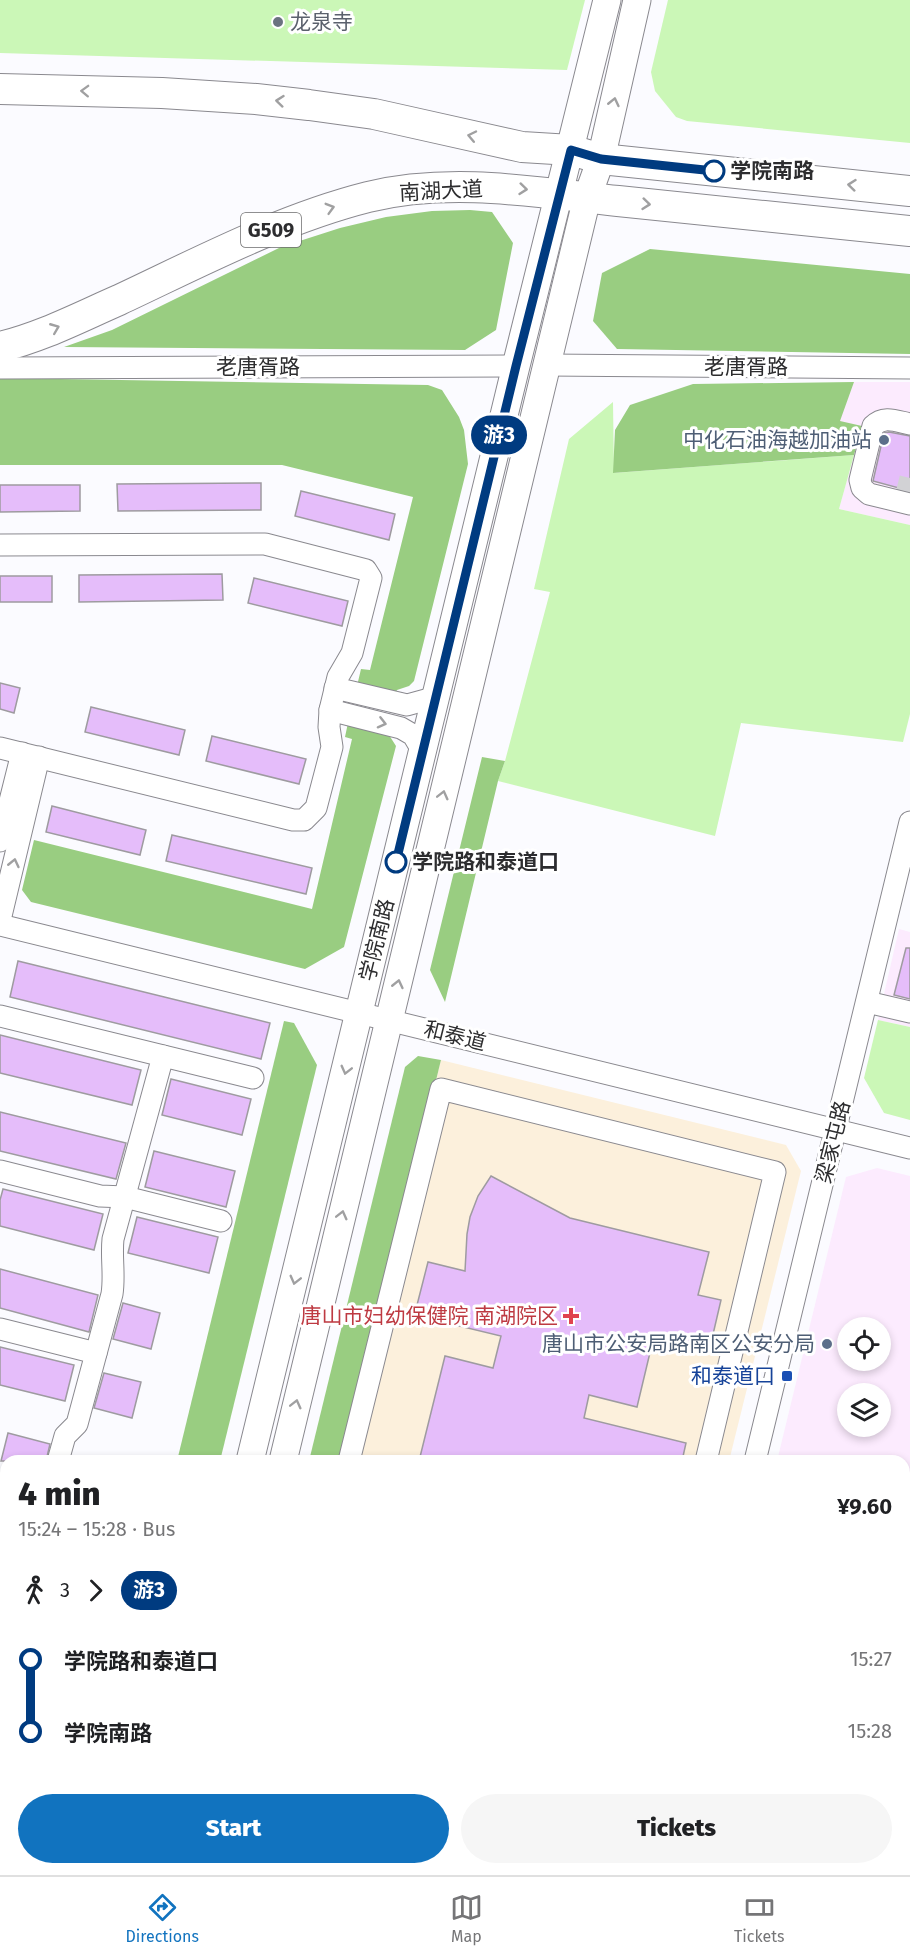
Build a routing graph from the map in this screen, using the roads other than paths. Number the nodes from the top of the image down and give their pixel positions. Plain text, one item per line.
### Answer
1 (607, 0) edge
2 (637, 0) edge
3 (0, 89) edge
4 (571, 150) junction
5 (601, 159) junction
6 (910, 191) edge
7 (574, 196) junction
8 (910, 231) edge
9 (0, 346) edge
10 (547, 365) junction
11 (516, 366) junction
12 (0, 368) edge
13 (910, 368) edge
14 (910, 424) edge
15 (907, 500) edge
16 (0, 544) edge
17 (336, 688) junction
18 (436, 698) junction
19 (330, 710) junction
20 (0, 748) edge
21 (423, 752) junction
22 (30, 755) junction
23 (910, 822) edge
24 (0, 841) edge
25 (4, 929) edge
26 (867, 1002) junction
27 (910, 1012) edge
28 (360, 1013) junction
29 (0, 1016) edge
30 (389, 1020) junction
31 (163, 1056) junction
32 (253, 1078) dead end
33 (836, 1130) junction
34 (910, 1148) edge
35 (0, 1171) edge
36 (125, 1197) junction
37 (222, 1221) dead end
38 (0, 1329) edge
39 (96, 1353) junction
40 (60, 1455) edge
41 (251, 1455) edge
42 (284, 1455) edge
43 (350, 1455) edge
44 (707, 1455) edge
45 (756, 1455) edge

1 - 4 main road, 学院南路
5 -> 2 main road, 学院南路
4 -> 3 highway
4 - 5 highway
4 - 7 main road, 学院南路
6 -> 5 highway
5 - 7 main road, 学院南路
7 -> 8 highway, 南湖大道 / G509
9 -> 7 highway, 南湖大道 / G509
7 - 10 main road, 学院南路
7 - 11 main road, 学院南路
10 - 13 street, 老唐胥路
30 -> 10 main road, 学院南路
11 - 12 street, 老唐胥路
11 - 18 main road, 学院南路
14 - 15 street
16 - 17 street
17 - 18 street
17 - 19 street
18 - 21 main road, 学院南路
19 -> 21 street
19 - 22 street
20 - 22 street
21 - 28 main road, 学院南路
22 - 24 street
25 -> 22 street
23 - 26 street, 梁家屯路
25 - 28 street, 和泰道
26 - 27 street
26 - 33 street, 梁家屯路
28 - 30 street, 和泰道
28 -> 41 main road, 学院南路
29 - 31 street
30 - 33 street, 和泰道
42 -> 30 main road, 学院南路
31 - 32 street
31 - 36 street
33 - 34 street, 和泰道
33 - 45 street, 梁家屯路
35 - 36 street
36 - 37 street
36 - 39 street
38 - 39 street
39 - 40 street
43 - 44 street

